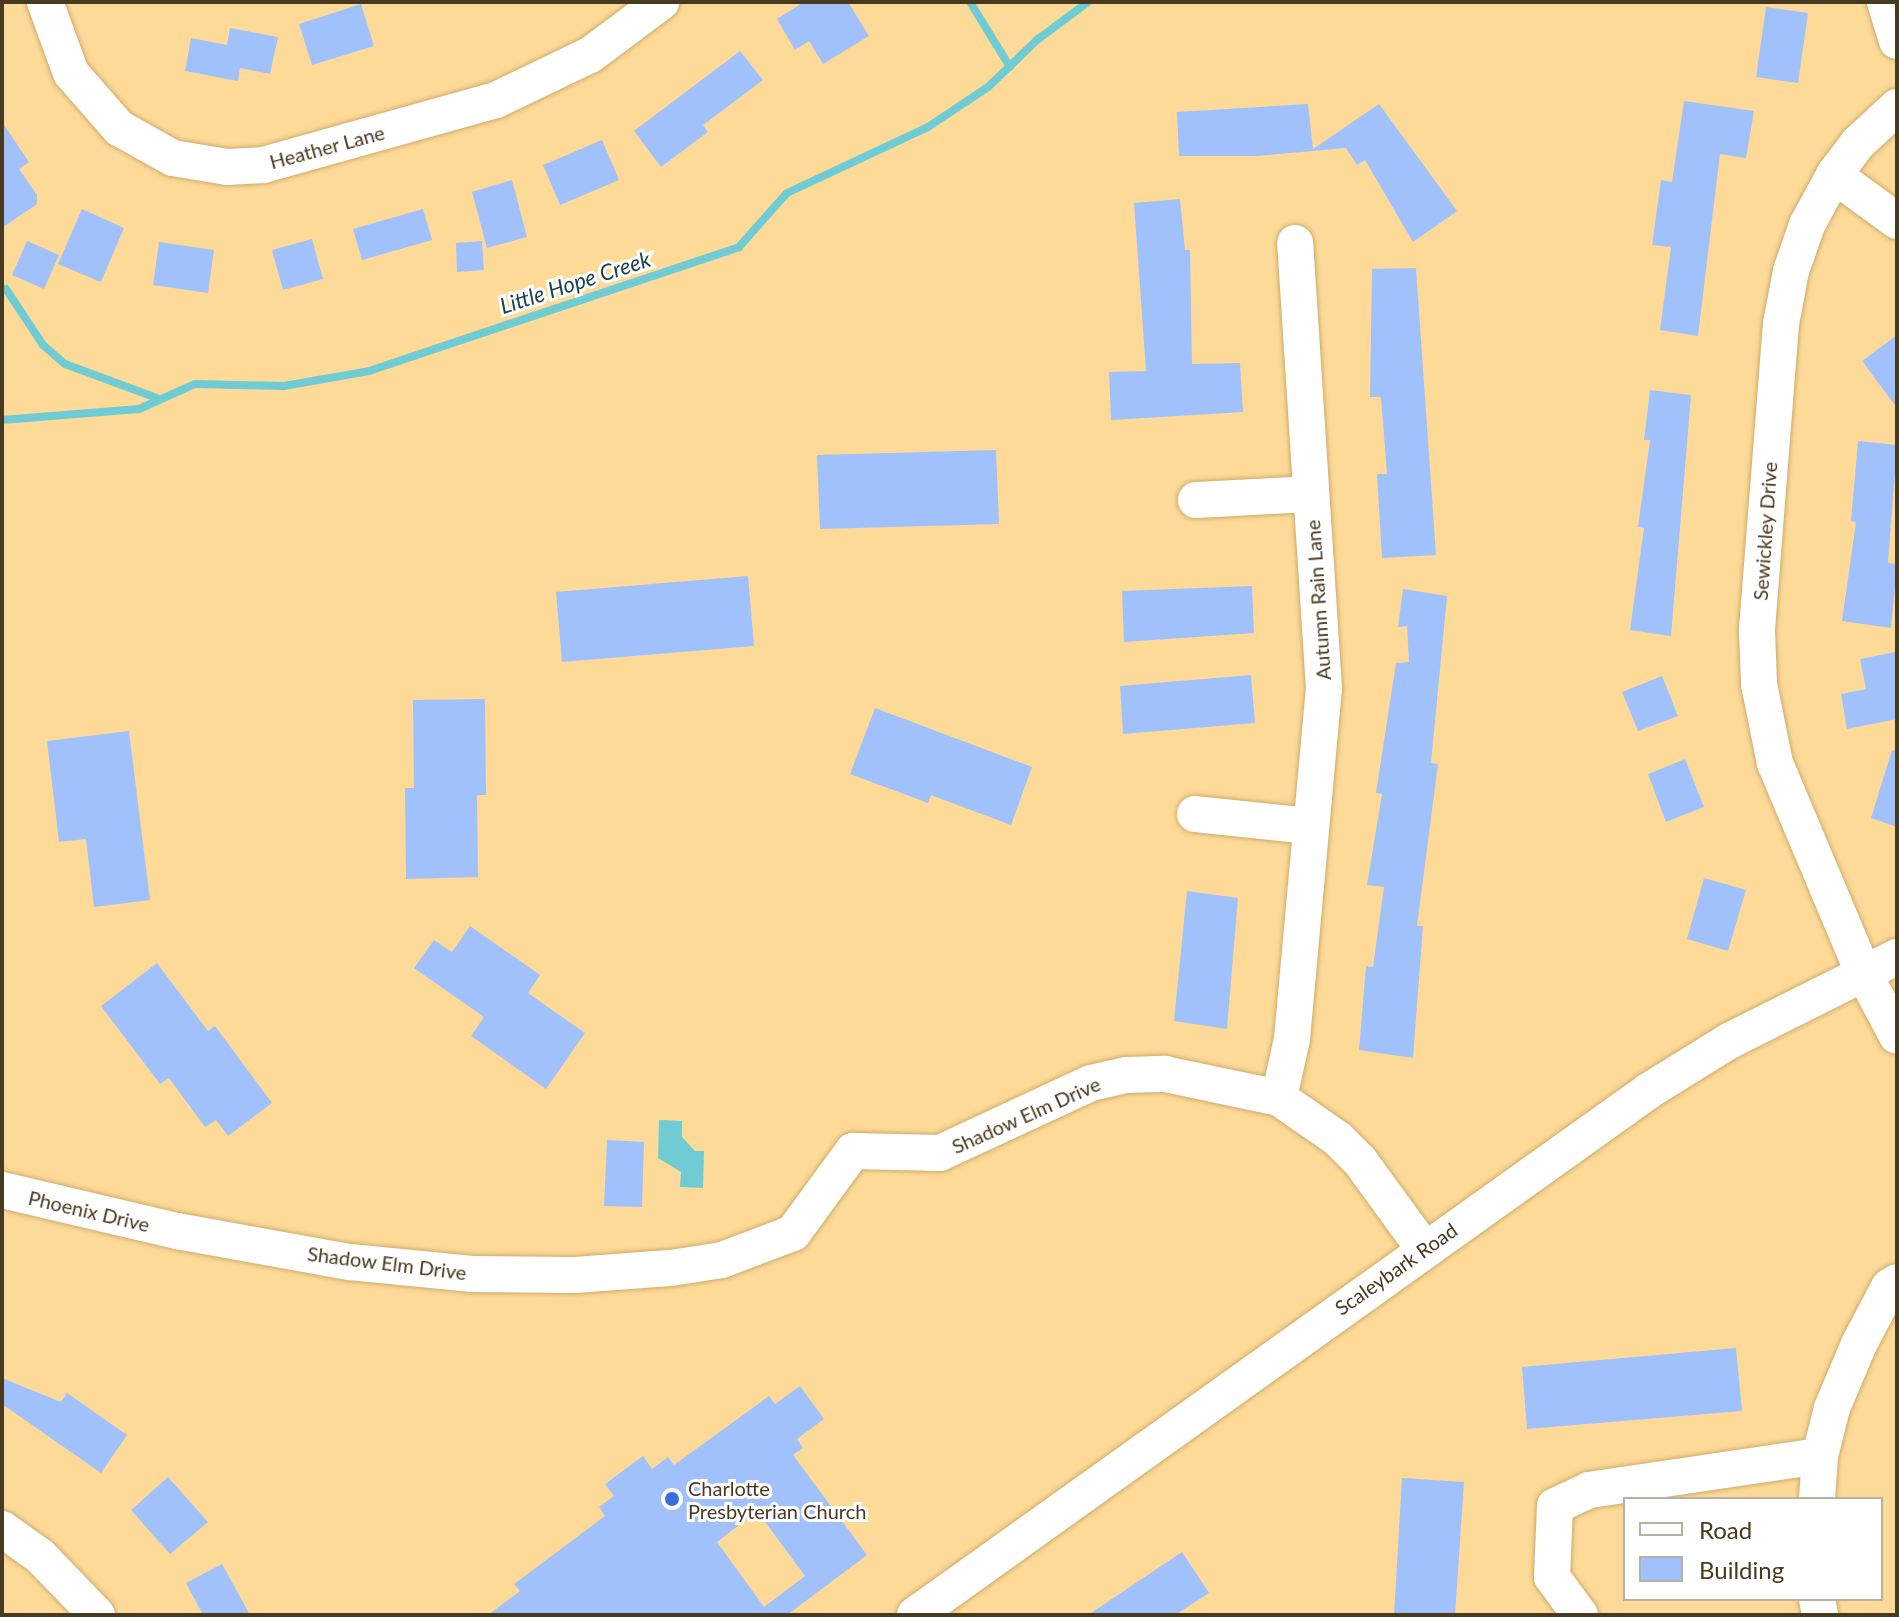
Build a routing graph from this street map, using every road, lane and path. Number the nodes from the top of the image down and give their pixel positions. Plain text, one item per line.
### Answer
1 (45, 2) edge
2 (661, 2) edge
3 (1885, 2) edge
4 (1897, 41) edge
5 (1897, 107) edge
6 (1834, 175) junction
7 (1897, 221) edge
8 (1295, 243) dead end
9 (1309, 494) junction
10 (1196, 500) dead end
11 (1195, 814) dead end
12 (1310, 826) junction
13 (1897, 957) edge
14 (1863, 972) junction
15 (1897, 1036) edge
16 (1279, 1098) junction
17 (2, 1190) edge
18 (177, 1231) joint
19 (1424, 1249) junction
20 (1897, 1282) edge
21 (1820, 1456) junction
22 (1817, 1497) edge
23 (2, 1529) edge
24 (934, 1610) edge
25 (97, 1615) edge
26 (1580, 1615) edge

1 - 2 street, Heather Lane
3 - 4 street
5 - 6 street, Sewickley Drive
6 - 7 street
6 - 14 street, Sewickley Drive
8 - 9 street, Autumn Rain Lane
9 - 10 street
9 - 12 street, Autumn Rain Lane
11 - 12 street
12 - 16 street, Autumn Rain Lane
13 - 14 street, Scaleybark Road
14 - 15 street, Sewickley Drive
14 - 19 street, Scaleybark Road
16 - 18 street, Shadow Elm Drive
16 - 19 street, Shadow Elm Drive
17 - 18 street, Phoenix Drive
19 - 24 street, Scaleybark Road
20 - 21 street
21 - 22 street
21 - 26 street
23 - 25 street

